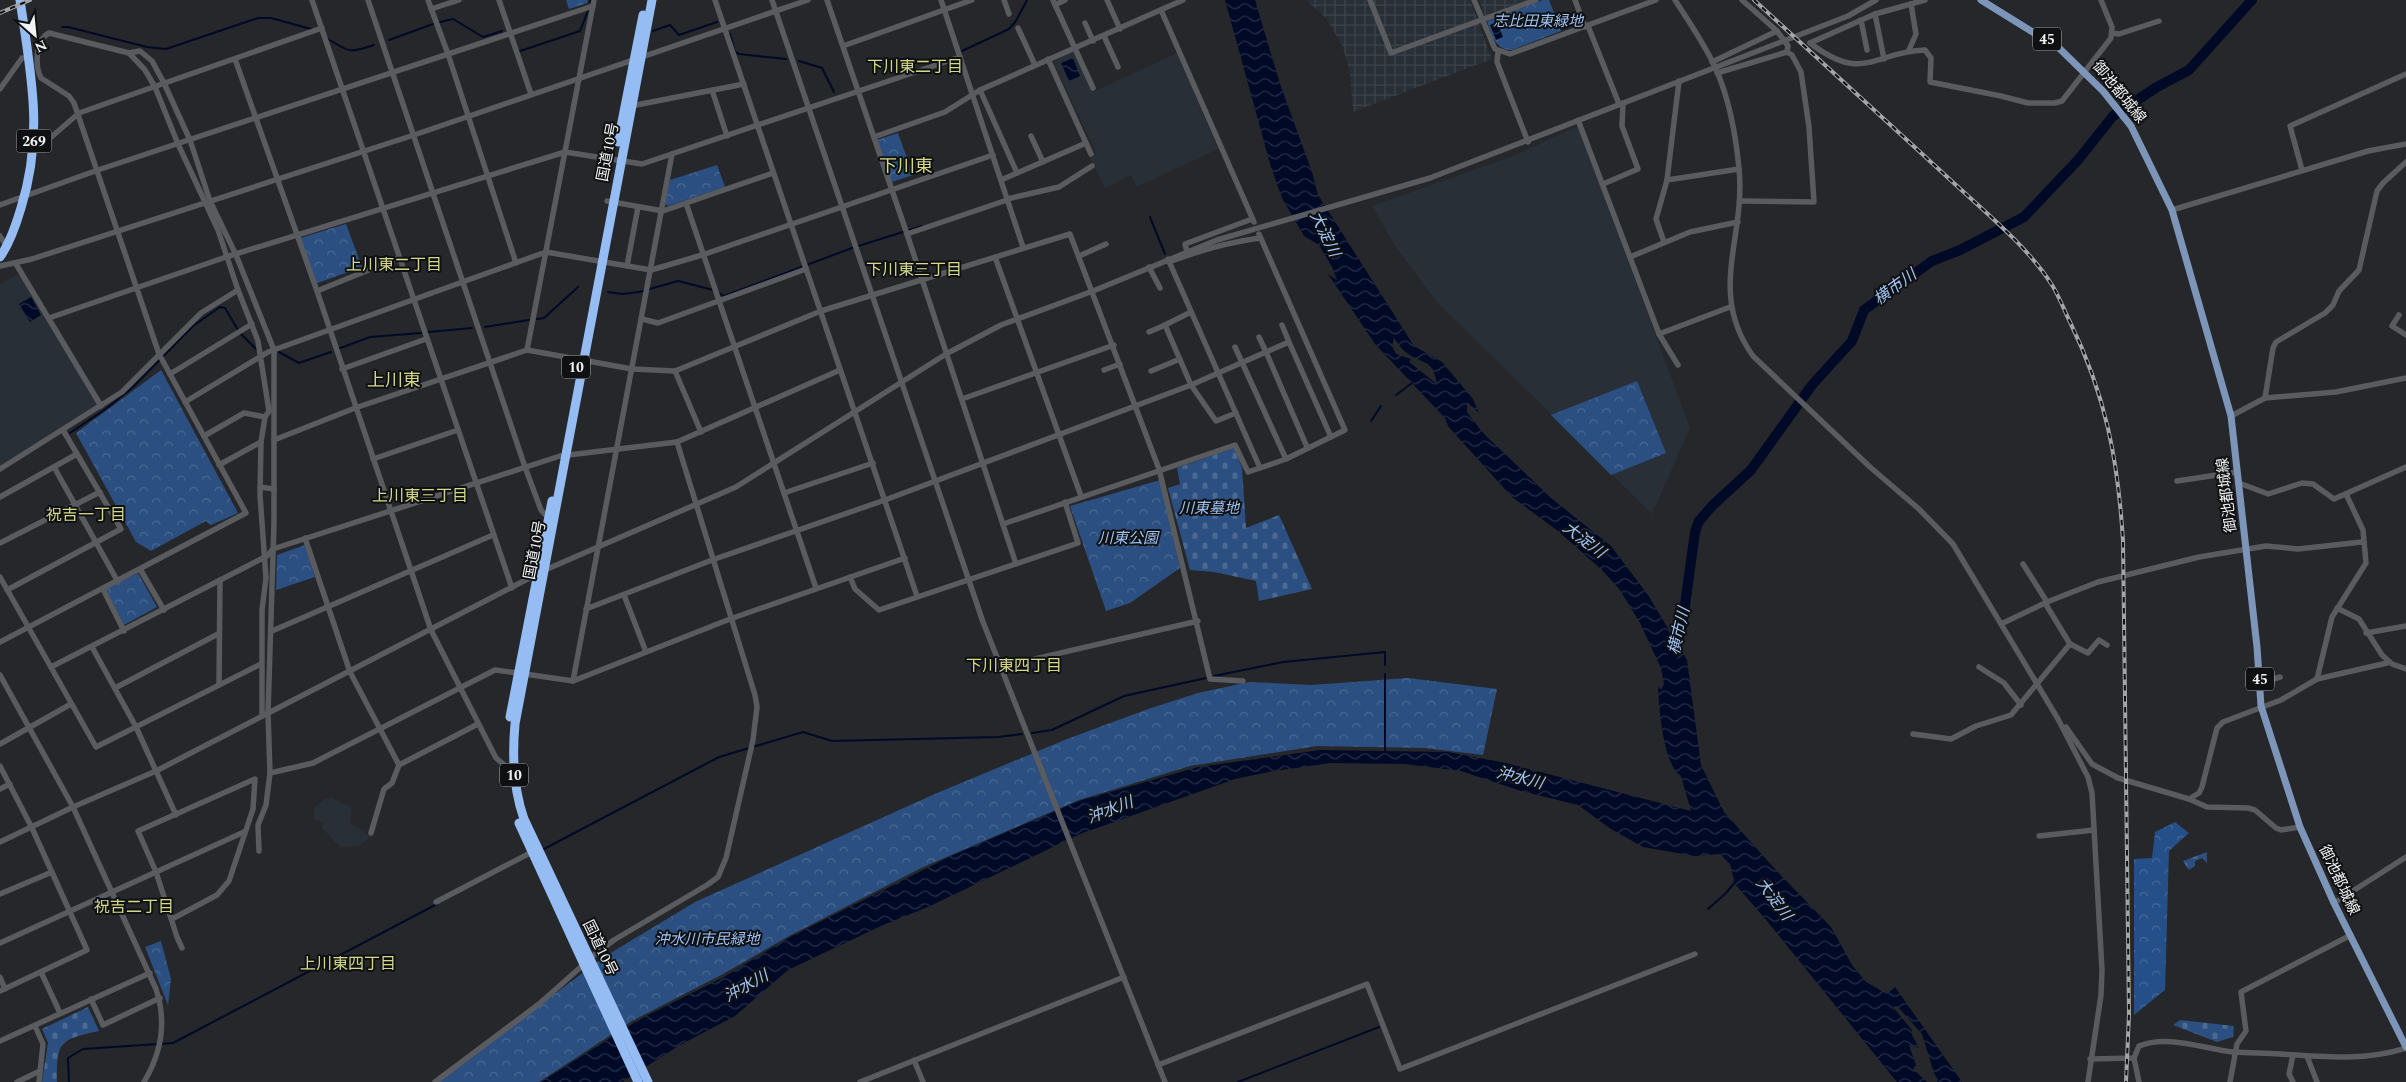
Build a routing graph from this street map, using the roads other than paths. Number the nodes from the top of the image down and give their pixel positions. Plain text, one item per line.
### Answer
1 (20, 0) edge
2 (312, 0) edge
3 (368, 0) edge
4 (428, 0) edge
5 (459, 0) edge
6 (499, 0) edge
7 (646, 0) edge
8 (652, 0) edge
9 (715, 0) edge
10 (772, 0) edge
11 (808, 0) edge
12 (827, 0) edge
13 (942, 0) edge
14 (972, 0) edge
15 (1004, 0) edge
16 (1065, 0) edge
17 (1107, 0) edge
18 (1184, 0) edge
19 (1370, 0) edge
20 (1474, 0) edge
21 (1536, 0) edge
22 (1575, 0) edge
23 (1656, 0) edge
24 (1675, 0) edge
25 (1742, 0) edge
26 (1876, 0) edge
27 (1925, 0) edge
28 (1981, 0) edge
29 (2101, 0) edge
30 (1054, 2) edge
31 (593, 3) edge
32 (1911, 4) junction
33 (431, 9) junction
34 (945, 10) junction
35 (1161, 10) junction
36 (775, 12) junction
37 (1009, 14) dead end
38 (1875, 14) junction
39 (1482, 20) junction
40 (1861, 20) junction
41 (2159, 21) dead end
42 (1085, 24) dead end
43 (1586, 26) junction
44 (322, 28) junction
45 (1018, 28) dead end
46 (724, 29) junction
47 (1120, 29) junction
48 (1777, 32) junction
49 (510, 33) junction
50 (2112, 33) junction
51 (1104, 36) junction
52 (1093, 41) junction
53 (843, 46) junction
54 (1075, 48) junction
55 (1867, 50) dead end
56 (1909, 50) junction
57 (1498, 52) junction
58 (1787, 52) junction
59 (129, 54) junction
60 (448, 54) junction
61 (960, 57) junction
62 (22, 58) dead end
63 (637, 58) junction
64 (235, 59) junction
65 (1048, 59) junction
66 (1884, 59) junction
67 (1035, 65) junction
68 (1118, 67) dead end
69 (1715, 68) junction
70 (392, 72) junction
71 (2086, 72) junction
72 (2406, 74) edge
73 (579, 79) junction
74 (1679, 82) junction
75 (164, 83) junction
76 (744, 84) junction
77 (155, 87) junction
78 (0, 88) edge
79 (1093, 88) dead end
80 (342, 89) junction
81 (712, 90) junction
82 (858, 90) junction
83 (980, 90) junction
84 (532, 94) junction
85 (971, 94) junction
86 (1621, 104) junction
87 (631, 106) junction
88 (809, 108) junction
89 (79, 113) junction
90 (467, 116) junction
91 (255, 119) junction
92 (1578, 120) junction
93 (757, 126) junction
94 (414, 135) junction
95 (727, 136) junction
96 (1031, 136) dead end
97 (874, 137) junction
98 (190, 140) junction
99 (1528, 142) junction
100 (178, 144) junction
101 (1086, 144) junction
102 (2406, 144) edge
103 (362, 150) junction
104 (34, 152) junction
105 (565, 152) junction
106 (672, 154) junction
107 (1092, 154) dead end
108 (993, 155) junction
109 (618, 160) junction
110 (1043, 162) junction
111 (2406, 162) edge
112 (1092, 166) dead end
113 (1739, 169) junction
114 (98, 170) junction
115 (2302, 170) junction
116 (773, 173) junction
117 (1017, 173) junction
118 (487, 176) junction
119 (277, 180) junction
120 (1001, 180) junction
121 (1667, 180) junction
122 (1603, 184) junction
123 (892, 189) junction
124 (432, 192) junction
125 (25, 197) junction
126 (1007, 200) junction
127 (1741, 200) junction
128 (208, 201) junction
129 (610, 201) junction
130 (686, 203) junction
131 (0, 205) edge
132 (842, 206) junction
133 (638, 207) junction
134 (382, 209) junction
135 (2172, 210) junction
136 (663, 211) junction
137 (1738, 222) junction
138 (791, 224) junction
139 (119, 230) junction
140 (906, 230) junction
141 (0, 236) edge
142 (296, 236) junction
143 (1664, 242) junction
144 (1106, 244) dead end
145 (7, 247) junction
146 (1023, 247) junction
147 (546, 252) junction
148 (1187, 252) junction
149 (236, 255) junction
150 (702, 255) junction
151 (1079, 256) junction
152 (1630, 256) junction
153 (0, 257) edge
154 (226, 257) junction
155 (995, 257) junction
156 (398, 258) junction
157 (599, 261) junction
158 (1168, 261) junction
159 (516, 262) junction
160 (16, 264) junction
161 (0, 266) edge
162 (627, 266) junction
163 (1149, 266) junction
164 (806, 269) junction
165 (651, 270) junction
166 (921, 279) junction
167 (462, 281) junction
168 (138, 288) junction
169 (1160, 288) dead end
170 (238, 290) junction
171 (316, 291) junction
172 (1093, 291) junction
173 (871, 294) junction
174 (413, 299) junction
175 (718, 299) junction
176 (1730, 307) junction
177 (821, 311) junction
178 (1191, 312) junction
179 (2399, 315) dead end
180 (49, 318) junction
181 (1017, 318) junction
182 (642, 319) junction
183 (252, 324) junction
184 (1165, 325) junction
185 (1282, 325) dead end
186 (328, 330) junction
187 (1149, 332) dead end
188 (1659, 334) junction
189 (2406, 335) edge
190 (1259, 337) dead end
191 (426, 339) junction
192 (1289, 342) junction
193 (1114, 345) junction
194 (734, 347) junction
195 (1235, 347) dead end
196 (274, 350) junction
197 (528, 350) junction
198 (1266, 352) junction
199 (159, 354) junction
200 (946, 354) junction
201 (262, 356) junction
202 (1180, 359) junction
203 (580, 360) junction
204 (490, 363) junction
205 (1242, 363) junction
206 (1120, 364) junction
207 (1678, 365) dead end
208 (342, 369) junction
209 (632, 369) junction
210 (840, 370) junction
211 (1104, 370) dead end
212 (675, 371) junction
213 (1150, 371) dead end
214 (1037, 373) junction
215 (170, 374) junction
216 (1219, 374) junction
217 (2406, 378) edge
218 (440, 380) junction
219 (901, 382) junction
220 (1191, 385) junction
221 (2265, 398) junction
222 (962, 399) junction
223 (185, 402) junction
224 (1134, 405) junction
225 (101, 406) junction
226 (754, 407) junction
227 (355, 408) junction
228 (1236, 413) junction
229 (855, 414) junction
230 (2231, 416) junction
231 (265, 418) junction
232 (63, 430) junction
233 (458, 430) junction
234 (701, 432) junction
235 (1058, 433) junction
236 (204, 436) junction
237 (1331, 437) junction
238 (274, 440) junction
239 (261, 442) junction
240 (677, 442) junction
241 (1307, 447) junction
242 (616, 448) junction
243 (77, 454) junction
244 (563, 455) junction
245 (373, 459) junction
246 (1286, 459) junction
247 (982, 462) junction
248 (873, 463) junction
249 (219, 464) junction
250 (774, 465) junction
251 (54, 467) junction
252 (525, 467) junction
253 (2406, 467) edge
254 (1260, 468) junction
255 (0, 469) edge
256 (1159, 469) junction
257 (2237, 472) junction
258 (935, 481) junction
259 (2176, 481) dead end
260 (476, 483) junction
261 (2239, 483) junction
262 (260, 487) junction
263 (274, 489) junction
264 (100, 492) junction
265 (784, 493) junction
266 (2346, 494) junction
267 (0, 496) edge
268 (1081, 496) junction
269 (885, 500) junction
270 (1065, 502) junction
271 (75, 505) junction
272 (696, 506) junction
273 (390, 511) junction
274 (551, 520) junction
275 (1003, 524) junction
276 (795, 531) junction
277 (493, 535) junction
278 (305, 538) junction
279 (2362, 542) junction
280 (96, 543) junction
281 (0, 544) edge
282 (599, 548) junction
283 (273, 549) junction
284 (2247, 549) junction
285 (263, 558) junction
286 (905, 558) junction
287 (712, 560) junction
288 (1016, 564) junction
289 (2023, 564) dead end
290 (140, 570) junction
291 (410, 570) junction
292 (541, 573) junction
293 (0, 577) edge
294 (850, 577) junction
295 (220, 580) junction
296 (968, 580) junction
297 (118, 582) junction
298 (512, 588) junction
299 (816, 588) junction
300 (103, 589) junction
301 (7, 590) junction
302 (624, 595) junction
303 (918, 596) junction
304 (2046, 602) junction
305 (327, 606) junction
306 (2337, 608) junction
307 (586, 609) junction
308 (164, 610) junction
309 (730, 619) junction
310 (1198, 621) junction
311 (2001, 624) junction
312 (2406, 626) edge
313 (28, 627) junction
314 (431, 630) junction
315 (124, 631) junction
316 (272, 631) junction
317 (2366, 633) junction
318 (218, 634) junction
319 (0, 642) edge
320 (2070, 644) junction
321 (2107, 645) dead end
322 (92, 647) junction
323 (646, 652) junction
324 (2387, 662) dead end
325 (261, 664) junction
326 (51, 667) junction
327 (1000, 667) junction
328 (1979, 667) dead end
329 (2406, 668) edge
330 (350, 672) junction
331 (521, 673) junction
332 (0, 675) edge
333 (2280, 677) dead end
334 (2317, 679) junction
335 (573, 681) junction
336 (1243, 681) dead end
337 (2260, 683) junction
338 (219, 684) junction
339 (2038, 685) junction
340 (459, 687) junction
341 (115, 688) junction
342 (71, 704) junction
343 (2021, 705) junction
344 (2261, 706) junction
345 (265, 715) junction
346 (2058, 719) junction
347 (478, 724) junction
348 (30, 727) junction
349 (136, 727) junction
350 (380, 728) junction
351 (1913, 734) dead end
352 (0, 744) edge
353 (399, 765) junction
354 (0, 766) edge
355 (508, 768) junction
356 (156, 771) junction
357 (270, 773) junction
358 (10, 784) junction
359 (0, 789) edge
360 (2189, 799) junction
361 (73, 807) junction
362 (176, 815) junction
363 (2300, 827) junction
364 (32, 828) junction
365 (2094, 830) junction
366 (244, 832) junction
367 (371, 833) dead end
368 (2039, 836) dead end
369 (0, 842) edge
370 (260, 851) dead end
371 (532, 852) junction
372 (2406, 857) edge
373 (52, 872) junction
374 (156, 872) junction
375 (1, 892) edge
376 (113, 892) junction
377 (436, 902) dead end
378 (2334, 903) junction
379 (69, 913) junction
380 (172, 922) junction
381 (2350, 935) junction
382 (0, 943) edge
383 (182, 948) dead end
384 (1695, 954) dead end
385 (588, 965) junction
386 (41, 972) junction
387 (150, 973) junction
388 (0, 977) edge
389 (1124, 977) junction
390 (2, 990) edge
391 (160, 998) junction
392 (91, 999) junction
393 (60, 1013) junction
394 (35, 1026) junction
395 (0, 1042) edge
396 (2406, 1047) edge
397 (2234, 1052) junction
398 (2293, 1055) junction
399 (2308, 1056) junction
400 (2134, 1058) junction
401 (2090, 1059) junction
402 (914, 1060) junction
403 (1158, 1065) junction
404 (40, 1071) junction
405 (17, 1082) edge
406 (40, 1082) edge
407 (144, 1082) edge
408 (435, 1082) edge
409 (638, 1082) edge
410 (648, 1082) edge
411 (860, 1082) edge
412 (923, 1082) edge
413 (1165, 1082) edge
414 (2088, 1082) edge
415 (2139, 1082) edge
416 (2230, 1082) edge
417 (2293, 1082) edge
418 (2317, 1082) edge

1 - 104 highway, 269
2 - 44 street
3 - 70 street
4 - 33 street
5 - 33 street
6 - 49 street
7 - 63 highway, 国道10号 / 10
8 - 63 highway, 国道10号 / 10
9 - 46 street
10 - 36 street
11 - 36 street
12 - 53 street
13 - 34 street
14 - 34 street
15 - 37 street
16 - 30 street
17 - 47 street
18 - 35 street
19 - 39 street
20 - 39 street
21 - 39 street
22 - 43 street
23 - 43 street
24 - 69 street
25 - 48 street
26 - 69 street
27 - 32 street
28 - 71 main road, 御池都城線 / 45
29 - 50 street
30 - 54 street
31 - 49 street
31 - 73 street
32 - 38 street
32 - 56 street
33 - 60 street
34 - 53 street
34 - 61 street
35 - 47 street
35 - 148 street
36 - 46 street
36 - 88 street
38 - 40 street
38 - 66 street
39 - 57 street
40 - 55 street
40 - 66 street
41 - 50 street
42 - 52 street
43 - 57 street
43 - 86 street
44 - 64 street
44 - 80 street
45 - 67 street
46 - 63 street
46 - 76 street
47 - 51 street
48 - 58 street
48 - 69 street
49 - 60 street
49 - 84 street
50 - 71 street
51 - 52 street
51 - 68 street
52 - 54 street
53 - 82 street
54 - 65 street
54 - 79 street
56 - 66 street
56 - 71 street
57 - 99 street
58 - 69 street
58 - 127 street
59 - 75 street
59 - 77 street
59 - 89 street
60 - 70 street
60 - 90 street
61 - 82 street
61 - 85 street
62 - 78 street
63 - 73 street
63 - 87 highway, 国道10号 / 10
63 - 109 highway, 国道10号 / 10
64 - 75 street
64 - 91 street
65 - 67 street
65 - 101 street
67 - 83 street
69 - 74 street
69 - 113 street
70 - 80 street
70 - 94 street
71 - 135 main road, 御池都城線 / 45
72 - 115 street
73 - 84 street
73 - 105 street
74 - 86 street
74 - 121 street
75 - 77 street
75 - 98 street
76 - 81 street
76 - 93 street
77 - 89 street
77 - 100 street
80 - 91 street
80 - 103 street
81 - 87 street
81 - 95 street
82 - 88 street
82 - 97 street
83 - 85 street
83 - 117 street
84 - 90 street
85 - 97 street
85 - 108 street
86 - 92 street
86 - 122 street
87 - 109 highway, 国道10号 / 10
88 - 93 street
88 - 132 street
89 - 104 street
89 - 114 street
90 - 94 street
90 - 118 street
91 - 98 street
91 - 119 street
92 - 99 street
92 - 122 street
93 - 95 street
93 - 116 street
94 - 103 street
94 - 124 street
95 - 106 street
96 - 110 street
97 - 123 street
98 - 100 street
98 - 128 street
99 - 148 street
100 - 114 street
100 - 128 street
101 - 107 street
101 - 110 street
102 - 115 street
103 - 119 street
103 - 134 street
104 - 125 highway, 269
105 - 109 street
105 - 118 street
105 - 147 street
106 - 109 street
106 - 136 street
108 - 120 street
108 - 123 street
109 - 129 highway, 国道10号 / 10
110 - 117 street
111 - 221 street
112 - 126 street
113 - 121 street
113 - 127 street
114 - 125 street
114 - 139 street
115 - 135 street
116 - 130 street
116 - 138 street
117 - 120 street
118 - 124 street
118 - 159 street
119 - 128 street
119 - 142 street
120 - 126 street
121 - 143 street
122 - 152 street
123 - 132 street
123 - 140 street
124 - 134 street
124 - 167 street
125 - 131 street
125 - 145 highway, 269
126 - 140 street
126 - 146 street
127 - 137 street
128 - 139 street
128 - 149 street
128 - 154 street
129 - 133 street
129 - 157 highway, 国道10号 / 10
130 - 136 street
130 - 150 street
132 - 138 street
132 - 173 street
133 - 136 street
133 - 162 street
134 - 142 street
134 - 156 street
135 - 230 main road, 御池都城線 / 45
136 - 165 street
137 - 143 street
137 - 176 street
138 - 150 street
138 - 164 street
139 - 160 street
139 - 168 street
140 - 166 street
141 - 145 street
142 - 149 street
142 - 171 street
143 - 152 street
144 - 151 street
145 - 153 highway, 269
146 - 151 street
146 - 155 street
147 - 157 street
147 - 159 street
147 - 197 street
148 - 158 street
149 - 154 street
149 - 196 street
150 - 165 street
150 - 175 street
151 - 172 street
152 - 188 street
154 - 168 street
154 - 170 street
155 - 166 street
155 - 181 street
156 - 171 street
156 - 174 street
157 - 162 street
157 - 203 highway, 国道10号 / 10
158 - 163 street
158 - 178 street
158 - 237 street
159 - 167 street
160 - 161 street
160 - 180 street
162 - 165 street
163 - 169 street
163 - 172 street
164 - 175 street
164 - 177 street
165 - 182 street
166 - 173 street
166 - 200 street
167 - 174 street
167 - 204 street
168 - 180 street
168 - 199 street
170 - 183 street
170 - 199 street
171 - 186 street
172 - 181 street
172 - 193 street
173 - 177 street
173 - 219 street
174 - 186 street
174 - 191 street
175 - 182 street
175 - 194 street
176 - 188 street
176 - 311 street
177 - 194 street
177 - 210 street
178 - 184 street
178 - 216 street
179 - 189 street
180 - 225 street
181 - 200 street
181 - 214 street
182 - 209 street
183 - 201 street
183 - 215 street
184 - 187 street
184 - 202 street
185 - 192 street
186 - 196 street
186 - 208 street
188 - 207 street
190 - 198 street
191 - 208 street
191 - 218 street
192 - 198 street
192 - 237 street
193 - 206 street
193 - 214 street
194 - 212 street
194 - 226 street
195 - 205 street
196 - 201 street
196 - 238 street
197 - 203 street
197 - 204 street
198 - 205 street
198 - 241 street
199 - 215 street
199 - 225 street
200 - 219 street
200 - 222 street
201 - 223 street
201 - 231 street
202 - 213 street
202 - 220 street
203 - 209 street
203 - 244 highway, 国道10号 / 10
204 - 218 street
204 - 252 street
205 - 216 street
205 - 246 street
206 - 211 street
206 - 224 street
208 - 227 street
209 - 212 street
209 - 242 street
210 - 226 street
210 - 229 street
212 - 234 street
214 - 222 street
214 - 235 street
215 - 223 street
216 - 220 street
216 - 228 street
217 - 221 street
218 - 227 street
218 - 233 street
219 - 229 street
219 - 258 street
220 - 224 street
220 - 228 street
221 - 230 street
222 - 247 street
223 - 236 street
224 - 235 street
224 - 256 street
225 - 232 street
226 - 234 street
226 - 250 street
227 - 238 street
227 - 245 street
228 - 254 street
229 - 248 street
229 - 250 street
230 - 257 main road, 御池都城線 / 45
231 - 236 street
231 - 239 street
232 - 243 street
232 - 255 street
233 - 245 street
233 - 260 street
234 - 240 street
235 - 247 street
235 - 268 street
236 - 249 street
237 - 241 street
238 - 263 street
239 - 249 street
239 - 262 street
240 - 242 street
240 - 272 street
241 - 246 street
242 - 244 street
242 - 282 street
243 - 251 street
243 - 264 street
244 - 252 street
244 - 274 highway, 国道10号 / 10
245 - 273 street
246 - 254 street
247 - 258 street
247 - 275 street
248 - 265 street
248 - 269 street
249 - 290 street
250 - 265 street
250 - 272 street
251 - 267 street
251 - 271 street
252 - 260 street
252 - 274 street
253 - 266 street
254 - 256 street
256 - 268 street
256 - 310 street
257 - 259 street
257 - 261 main road, 御池都城線 / 45
258 - 269 street
258 - 296 street
260 - 273 street
260 - 277 street
261 - 266 street
261 - 284 main road, 御池都城線 / 45
262 - 263 street
262 - 285 street
263 - 283 street
264 - 271 street
264 - 280 street
265 - 276 street
266 - 279 street
268 - 270 street
269 - 276 street
269 - 286 street
270 - 275 street
270 - 288 street
271 - 280 street
271 - 281 street
272 - 282 street
272 - 287 street
273 - 278 street
273 - 291 street
274 - 292 highway, 国道10号 / 10
275 - 288 street
276 - 287 street
276 - 299 street
277 - 291 street
277 - 298 street
278 - 283 street
278 - 305 street
279 - 284 street
279 - 306 street
280 - 297 street
280 - 301 street
282 - 292 street
282 - 307 street
283 - 285 street
283 - 316 street
284 - 304 street
284 - 337 main road, 御池都城線 / 45
285 - 295 street
285 - 325 street
286 - 294 street
286 - 303 street
287 - 302 street
287 - 309 street
288 - 296 street
289 - 304 street
290 - 297 street
290 - 308 street
291 - 305 street
291 - 314 street
292 - 298 street
292 - 331 highway, 国道10号 / 10
293 - 301 street
294 - 299 street
294 - 303 street
295 - 308 street
295 - 318 street
296 - 303 street
296 - 327 street
297 - 300 street
298 - 314 street
299 - 309 street
300 - 313 street
300 - 315 street
301 - 313 street
302 - 307 street
302 - 323 street
304 - 311 street
304 - 320 street
305 - 316 street
305 - 330 street
306 - 317 street
306 - 334 street
307 - 335 street
308 - 315 street
309 - 323 street
309 - 385 street
310 - 327 street
310 - 336 street
311 - 339 street
312 - 317 street
313 - 319 street
313 - 326 street
314 - 330 street
314 - 340 street
315 - 322 street
316 - 345 street
317 - 329 street
318 - 338 street
318 - 341 street
320 - 321 street
320 - 339 street
322 - 326 street
322 - 341 street
323 - 335 street
324 - 334 street
325 - 338 street
325 - 345 street
326 - 342 street
327 - 389 street
328 - 343 street
330 - 345 street
330 - 350 street
331 - 335 street
331 - 340 street
331 - 355 highway, 国道10号 / 10
331 - 385 highway, 国道10号 / 10
332 - 348 street
333 - 337 street
334 - 344 street
337 - 344 main road, 御池都城線 / 45
338 - 349 street
339 - 343 street
339 - 346 street
340 - 347 street
340 - 350 street
341 - 349 street
342 - 348 street
342 - 349 street
343 - 351 street
344 - 360 street
344 - 363 main road, 御池都城線 / 45
345 - 356 street
345 - 357 street
346 - 360 street
346 - 365 street
347 - 353 street
347 - 355 street
348 - 352 street
348 - 361 street
349 - 356 street
350 - 353 street
350 - 357 street
353 - 367 street
354 - 358 street
355 - 371 highway, 国道10号 / 10
356 - 361 street
356 - 362 street
357 - 370 street
358 - 359 street
358 - 364 street
360 - 363 street
361 - 364 street
361 - 376 street
362 - 366 street
362 - 374 street
363 - 378 main road, 御池都城線 / 45
364 - 369 street
364 - 373 street
365 - 368 street
365 - 401 street
366 - 374 street
366 - 380 street
371 - 377 street
371 - 385 highway, 国道10号 / 10
372 - 378 street
373 - 375 street
373 - 379 street
374 - 376 street
374 - 380 street
376 - 379 street
376 - 387 street
378 - 381 main road, 御池都城線 / 45
379 - 382 street
379 - 386 street
380 - 383 street
381 - 396 main road, 御池都城線 / 45
381 - 397 street
384 - 403 street
385 - 408 street
385 - 409 highway, 国道10号 / 10
385 - 410 highway, 国道10号 / 10
386 - 390 street
386 - 393 street
387 - 391 street
387 - 392 street
388 - 390 street
389 - 402 street
389 - 403 street
391 - 392 street
391 - 407 street
392 - 393 street
393 - 394 street
394 - 395 street
394 - 404 street
396 - 399 street
397 - 398 street
397 - 400 street
397 - 416 street
398 - 399 street
398 - 417 street
399 - 418 street
400 - 401 street
400 - 415 street
401 - 414 street
402 - 411 street
402 - 412 street
403 - 413 street
404 - 405 street
404 - 406 street

